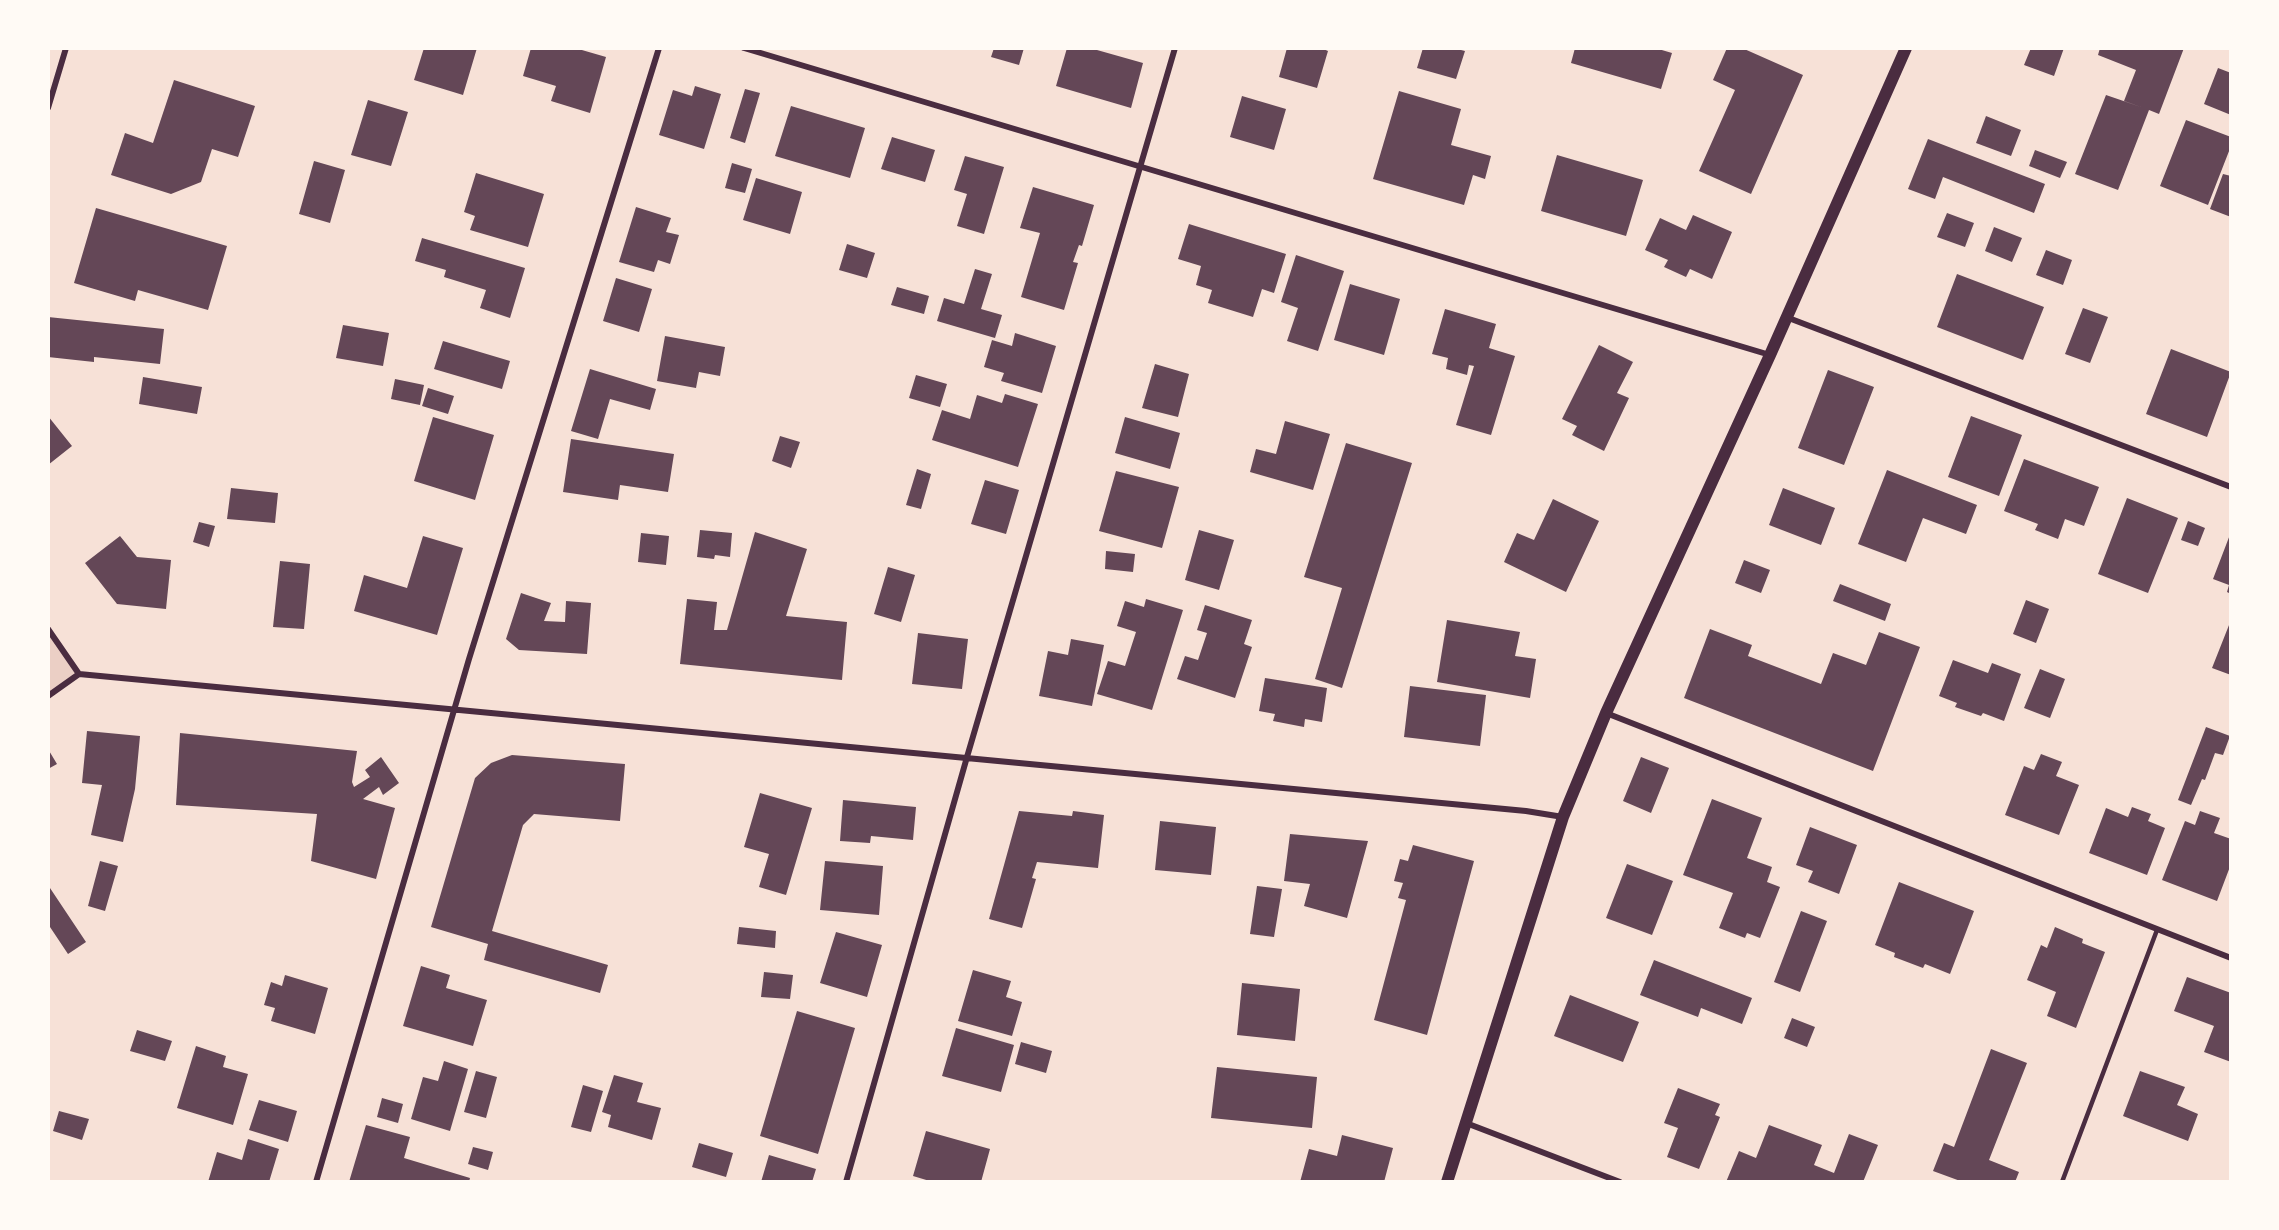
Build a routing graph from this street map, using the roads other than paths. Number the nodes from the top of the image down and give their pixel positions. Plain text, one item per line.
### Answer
1 (66, 48) edge
2 (659, 48) edge
3 (744, 48) edge
4 (1176, 48) edge
5 (1906, 48) edge
6 (48, 108) edge
7 (1141, 166) junction
8 (1786, 317) junction
9 (1770, 355) junction
10 (2231, 487) edge
11 (48, 629) edge
12 (79, 674) junction
13 (48, 696) edge
14 (454, 709) junction
15 (1606, 713) junction
16 (967, 757) junction
17 (1563, 817) junction
18 (2157, 930) junction
19 (2231, 958) edge
20 (1466, 1122) junction
21 (316, 1182) edge
22 (846, 1182) edge
23 (1447, 1182) edge
24 (1620, 1182) edge
25 (2062, 1182) edge

1 - 6 street
2 - 14 street
3 - 7 street
4 - 7 street
5 - 8 main road
7 - 9 street
7 - 16 street
8 - 9 main road
8 - 10 street
9 - 15 main road
11 - 12 street
12 - 13 street
12 - 14 street
14 - 16 street
14 - 21 street
15 - 17 main road
15 - 18 street
16 - 17 street
16 - 22 street
17 - 20 main road
18 - 19 street
18 - 25 lane
20 - 23 main road
20 - 24 street

